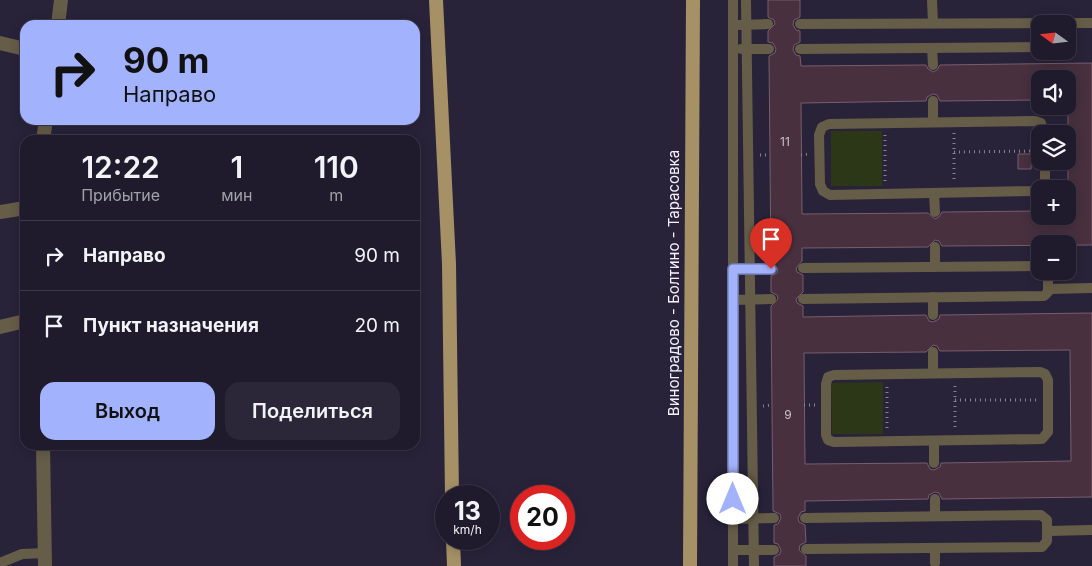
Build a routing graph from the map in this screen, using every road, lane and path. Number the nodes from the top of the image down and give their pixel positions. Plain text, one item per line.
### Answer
1 (61, 0) edge
2 (436, 0) edge
3 (693, 0) edge
4 (733, 0) edge
5 (746, 0) edge
6 (932, 0) edge
7 (59, 20) edge
8 (932, 23) junction
9 (1031, 23) edge
10 (1076, 23) edge
11 (1092, 23) edge
12 (768, 24) dead end
13 (800, 24) dead end
14 (733, 25) junction
15 (746, 25) junction
16 (0, 43) edge
17 (1031, 47) edge
18 (20, 48) edge
19 (932, 48) junction
20 (733, 49) junction
21 (746, 49) junction
22 (768, 49) dead end
23 (800, 49) dead end
24 (933, 65) dead end
25 (933, 101) dead end
26 (934, 122) junction
27 (954, 122) junction
28 (885, 123) junction
29 (1042, 125) edge
30 (1031, 151) edge
31 (954, 152) junction
32 (1031, 192) edge
33 (934, 193) junction
34 (954, 193) junction
35 (885, 194) junction
36 (20, 209) edge
37 (0, 212) edge
38 (935, 212) dead end
39 (935, 247) dead end
40 (1031, 266) edge
41 (935, 267) junction
42 (803, 268) dead end
43 (733, 269) junction
44 (749, 269) junction
45 (771, 269) dead end
46 (1048, 280) edge
47 (1092, 288) edge
48 (1048, 289) junction
49 (933, 297) junction
50 (771, 299) dead end
51 (803, 299) dead end
52 (733, 300) junction
53 (750, 300) junction
54 (933, 315) dead end
55 (20, 322) edge
56 (0, 328) edge
57 (933, 352) dead end
58 (955, 373) junction
59 (886, 374) junction
60 (933, 374) junction
61 (1048, 399) junction
62 (955, 400) junction
63 (955, 440) junction
64 (887, 441) junction
65 (934, 441) junction
66 (43, 450) edge
67 (934, 463) dead end
68 (452, 485) edge
69 (935, 499) dead end
70 (935, 516) junction
71 (753, 518) junction
72 (774, 518) dead end
73 (805, 518) dead end
74 (733, 519) junction
75 (1092, 530) edge
76 (1047, 531) junction
77 (935, 548) junction
78 (806, 549) dead end
79 (453, 550) edge
80 (733, 550) junction
81 (753, 550) junction
82 (774, 550) dead end
83 (45, 560) edge
84 (0, 563) edge
85 (935, 563) dead end
86 (454, 566) edge
87 (690, 566) edge
88 (733, 566) edge
89 (754, 566) edge

1 - 7 street
2 - 68 main road
3 - 87 main road, Виноградово - Болтино - Тарасовка
4 - 14 lane
5 - 15 lane
6 - 8 lane
8 - 9 lane
8 - 13 lane
10 - 11 lane
12 - 15 lane
14 - 15 lane
14 - 20 lane
15 - 21 lane
16 - 18 street
17 - 19 lane
19 - 23 lane
19 - 24 lane
20 - 21 lane
20 - 43 lane
21 - 22 lane
21 - 44 lane
25 - 26 lane
26 - 27 lane
26 - 28 lane
27 - 29 lane
27 - 31 path
28 - 35 path
28 - 35 lane
30 - 31 path
31 - 34 path
32 - 34 lane
33 - 34 lane
33 - 35 lane
33 - 38 lane
36 - 37 street
39 - 41 lane
40 - 41 lane
41 - 42 lane
43 - 44 lane
43 - 52 lane
44 - 45 lane
44 - 53 lane
46 - 48 lane
47 - 48 lane
48 - 49 lane
49 - 51 lane
49 - 54 lane
50 - 53 lane
52 - 53 lane
52 - 74 lane
53 - 71 lane
55 - 56 street
57 - 60 lane
58 - 60 lane
58 - 61 lane
58 - 62 path
59 - 60 lane
59 - 64 path
59 - 64 lane
61 - 62 path
61 - 63 lane
62 - 63 path
63 - 65 lane
64 - 65 lane
65 - 67 lane
66 - 83 street
69 - 70 lane
70 - 73 lane
70 - 76 lane
71 - 72 lane
71 - 74 lane
71 - 81 lane
74 - 80 lane
75 - 76 lane
76 - 77 lane
77 - 78 lane
77 - 85 lane
79 - 86 main road
80 - 81 lane
80 - 88 lane
81 - 82 lane
81 - 89 lane
83 - 84 lane

